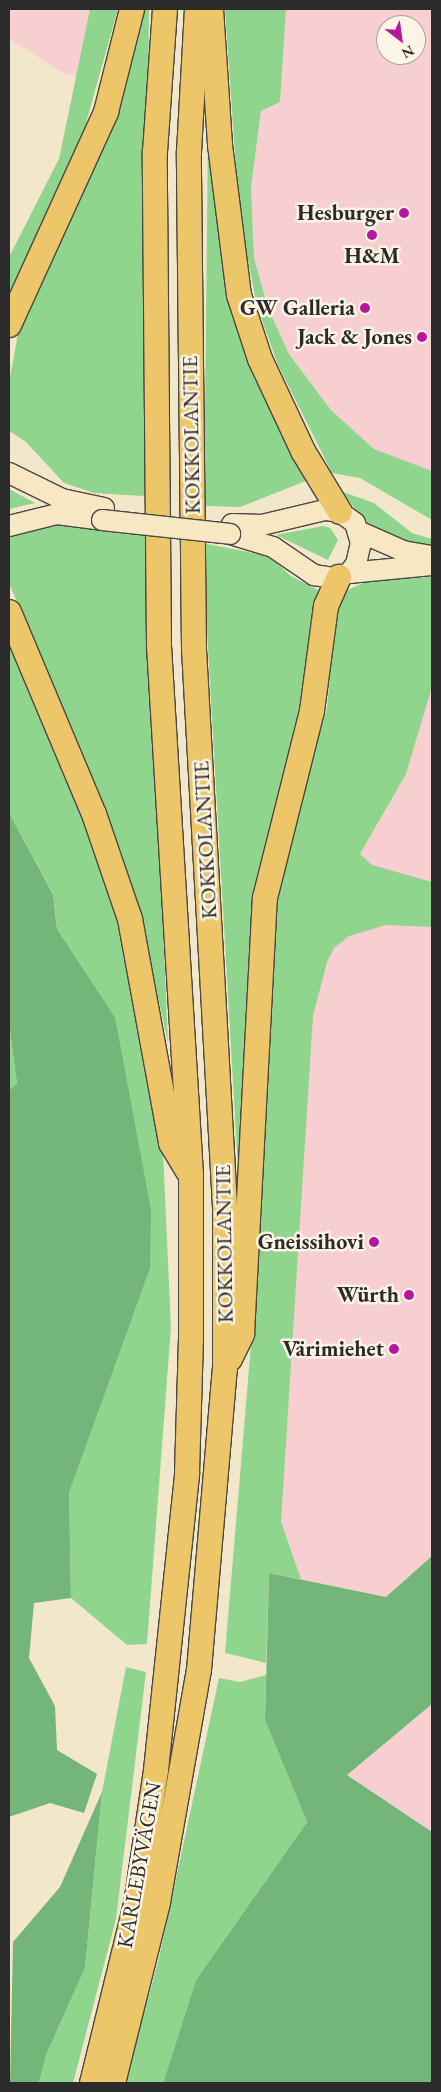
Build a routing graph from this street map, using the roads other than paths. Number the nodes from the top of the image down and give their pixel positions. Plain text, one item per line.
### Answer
1 (132, 9) edge
2 (165, 9) edge
3 (197, 9) edge
4 (211, 9) edge
5 (9, 325) edge
6 (9, 473) edge
7 (340, 512) junction
8 (103, 514) junction
9 (9, 526) edge
10 (231, 529) junction
11 (360, 532) junction
12 (432, 556) edge
13 (432, 565) edge
14 (344, 575) junction
15 (9, 612) edge
16 (191, 1175) junction
17 (226, 1369) junction
18 (169, 1644) joint
19 (199, 1670) joint
20 (92, 2083) edge
21 (113, 2083) edge

1 - 5 highway
2 - 16 highway, KOKKOLANTIE
3 - 17 highway, KOKKOLANTIE
4 - 7 highway
6 - 8 main road
7 - 10 main road
7 - 11 main road
8 - 9 main road
8 - 10 main road
10 - 14 main road
11 - 12 main road
11 - 14 main road
13 - 14 main road
14 - 17 highway
15 - 16 highway
16 - 18 highway, KOKKOLANTIE
17 - 19 highway, KOKKOLANTIE
18 - 20 highway, KARLEBYVÄGEN
19 - 21 highway, KARLEBYVÄGEN

